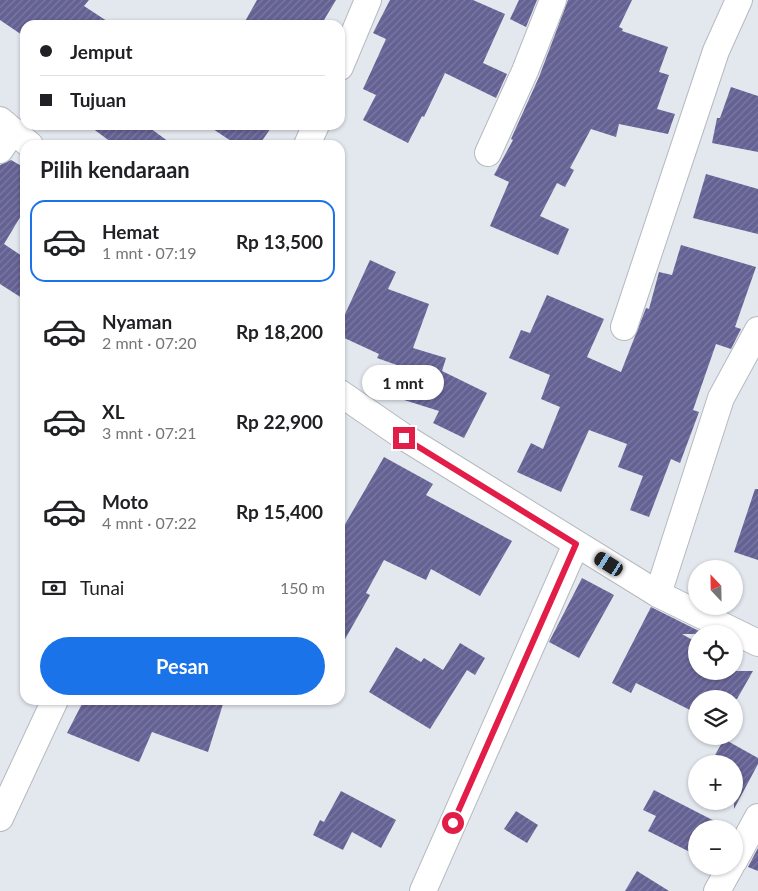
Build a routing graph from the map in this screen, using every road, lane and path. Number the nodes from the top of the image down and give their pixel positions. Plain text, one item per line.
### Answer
1 (368, 0) edge
2 (552, 0) edge
3 (739, 0) edge
4 (345, 55) edge
5 (488, 153) dead end
6 (624, 327) dead end
7 (758, 330) edge
8 (345, 397) edge
9 (576, 544) junction
10 (658, 594) junction
11 (758, 643) edge
12 (53, 705) edge
13 (0, 818) edge
14 (758, 818) edge
15 (743, 845) edge
16 (726, 875) edge
17 (423, 891) edge
18 (717, 891) edge

1 - 4 street
2 - 5 street
3 - 6 street
7 - 10 street
8 - 9 street
9 - 10 street
9 - 17 street
10 - 11 street
12 - 13 street
14 - 15 street
16 - 18 street

